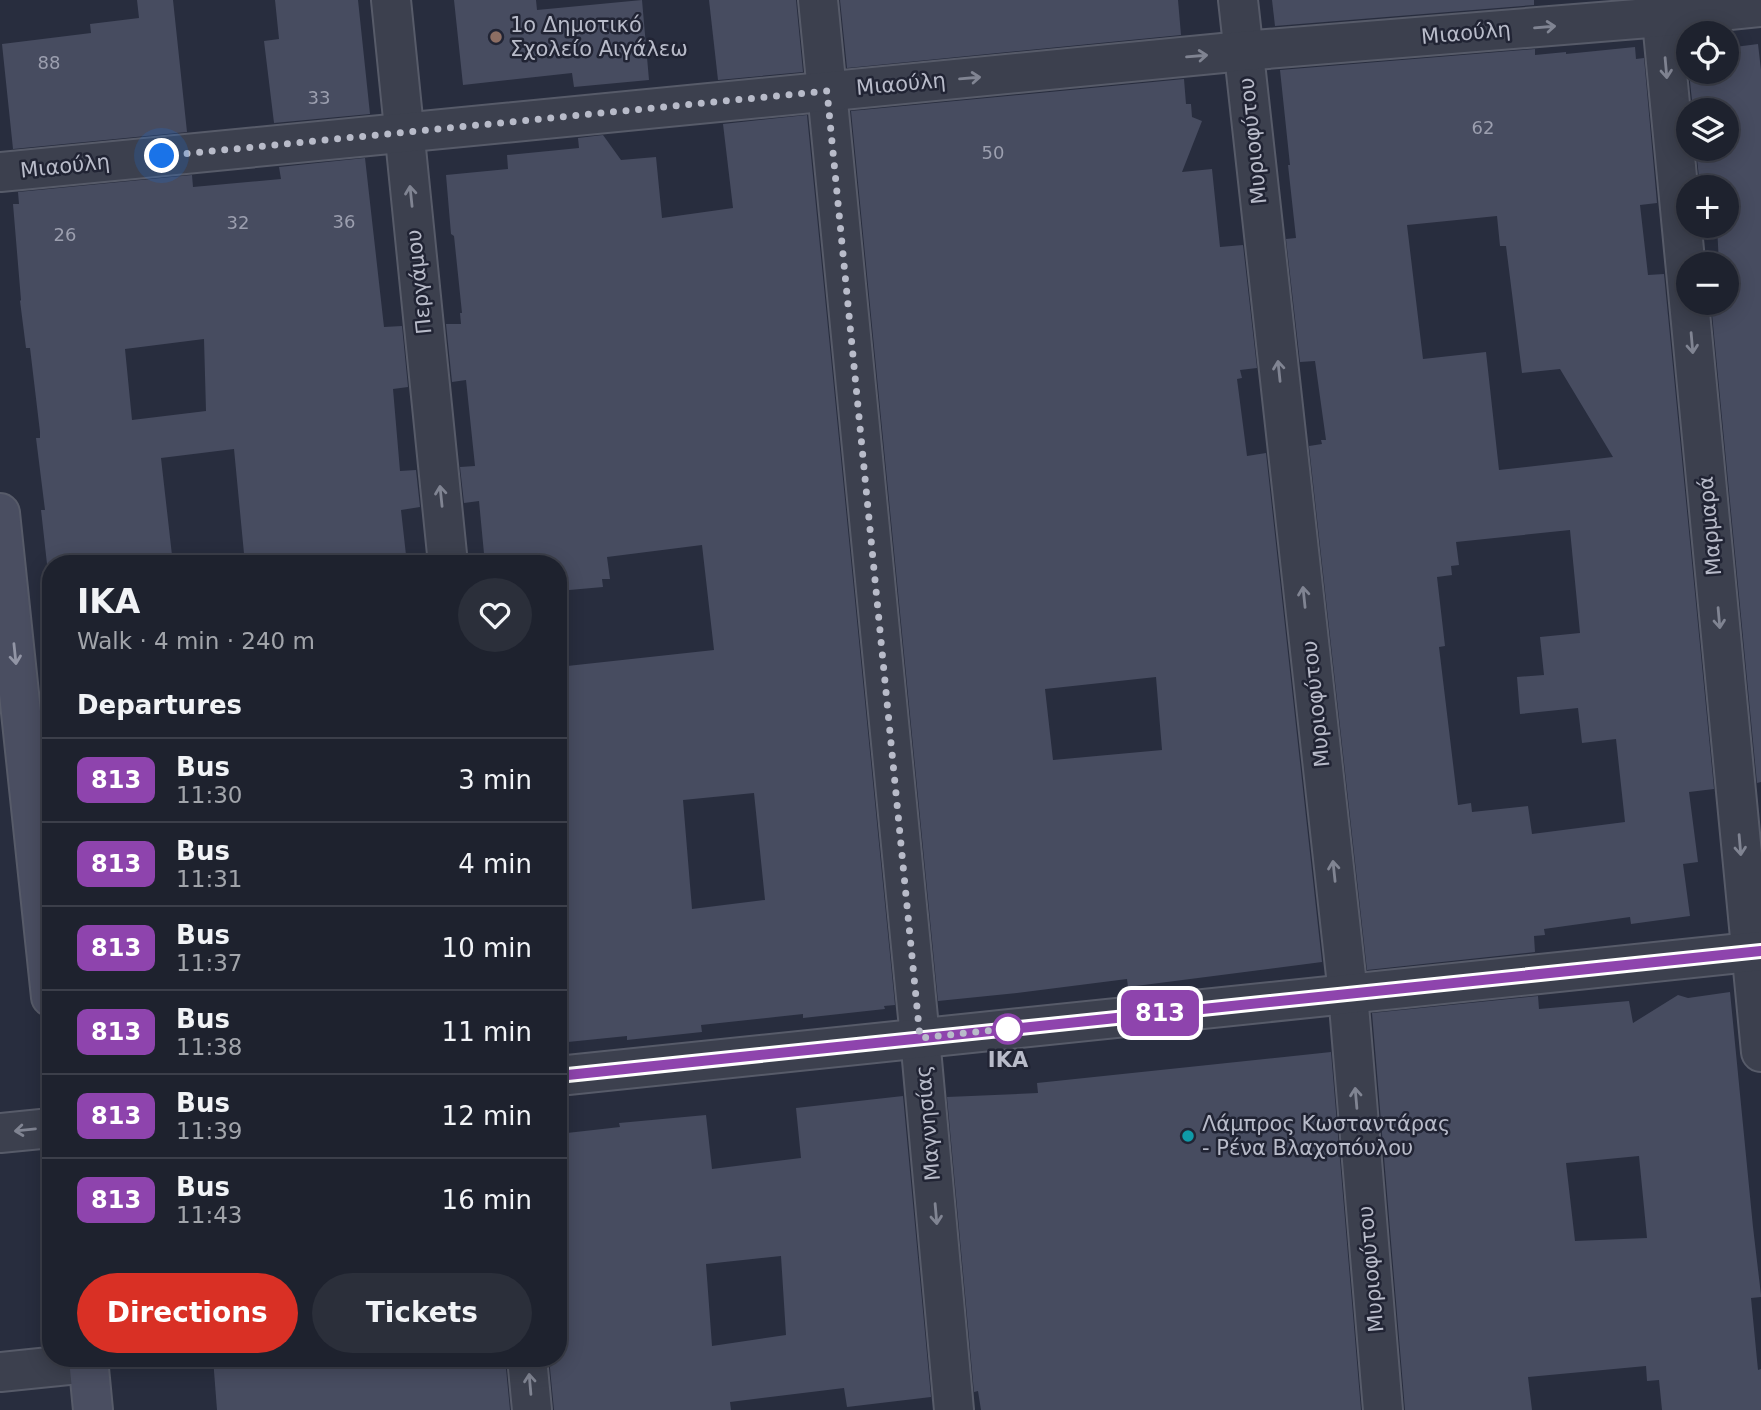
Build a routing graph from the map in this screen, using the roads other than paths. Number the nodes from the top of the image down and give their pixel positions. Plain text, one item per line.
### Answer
1 (391, 0) edge
2 (818, 0) edge
3 (1238, 0) edge
4 (1761, 7) edge
5 (1661, 9) edge
6 (1243, 51) junction
7 (827, 91) junction
8 (404, 132) junction
9 (0, 172) edge
10 (0, 513) edge
11 (447, 555) edge
12 (42, 912) edge
13 (1756, 952) edge
14 (1348, 994) junction
15 (920, 1038) junction
16 (1761, 1052) edge
17 (567, 1075) edge
18 (42, 1129) edge
19 (0, 1133) edge
20 (42, 1366) edge
21 (89, 1367) edge
22 (528, 1367) edge
23 (0, 1372) edge
24 (93, 1410) edge
25 (532, 1410) edge
26 (954, 1410) edge
27 (1383, 1410) edge

1 - 8 street, Περγάμου
2 - 7 street, Μαγνησίας
3 - 6 street, Μυριοφύτου
4 - 5 street, Μιαούλη
6 -> 5 street, Μιαούλη
5 -> 13 street, Μαρμαρά
7 -> 6 street, Μιαούλη
14 -> 6 street, Μυριοφύτου
7 - 8 street, Μιαούλη
7 - 15 street, Μαγνησίας
8 - 9 street, Μιαούλη
11 -> 8 street, Περγάμου
10 -> 12 street
13 - 14 street
13 - 16 street, Μαρμαρά
14 - 15 street
27 -> 14 street, Μυριοφύτου
15 - 17 street
15 -> 26 street, Μαγνησίας
18 -> 19 street
20 - 23 street
21 - 24 street
25 -> 22 street

